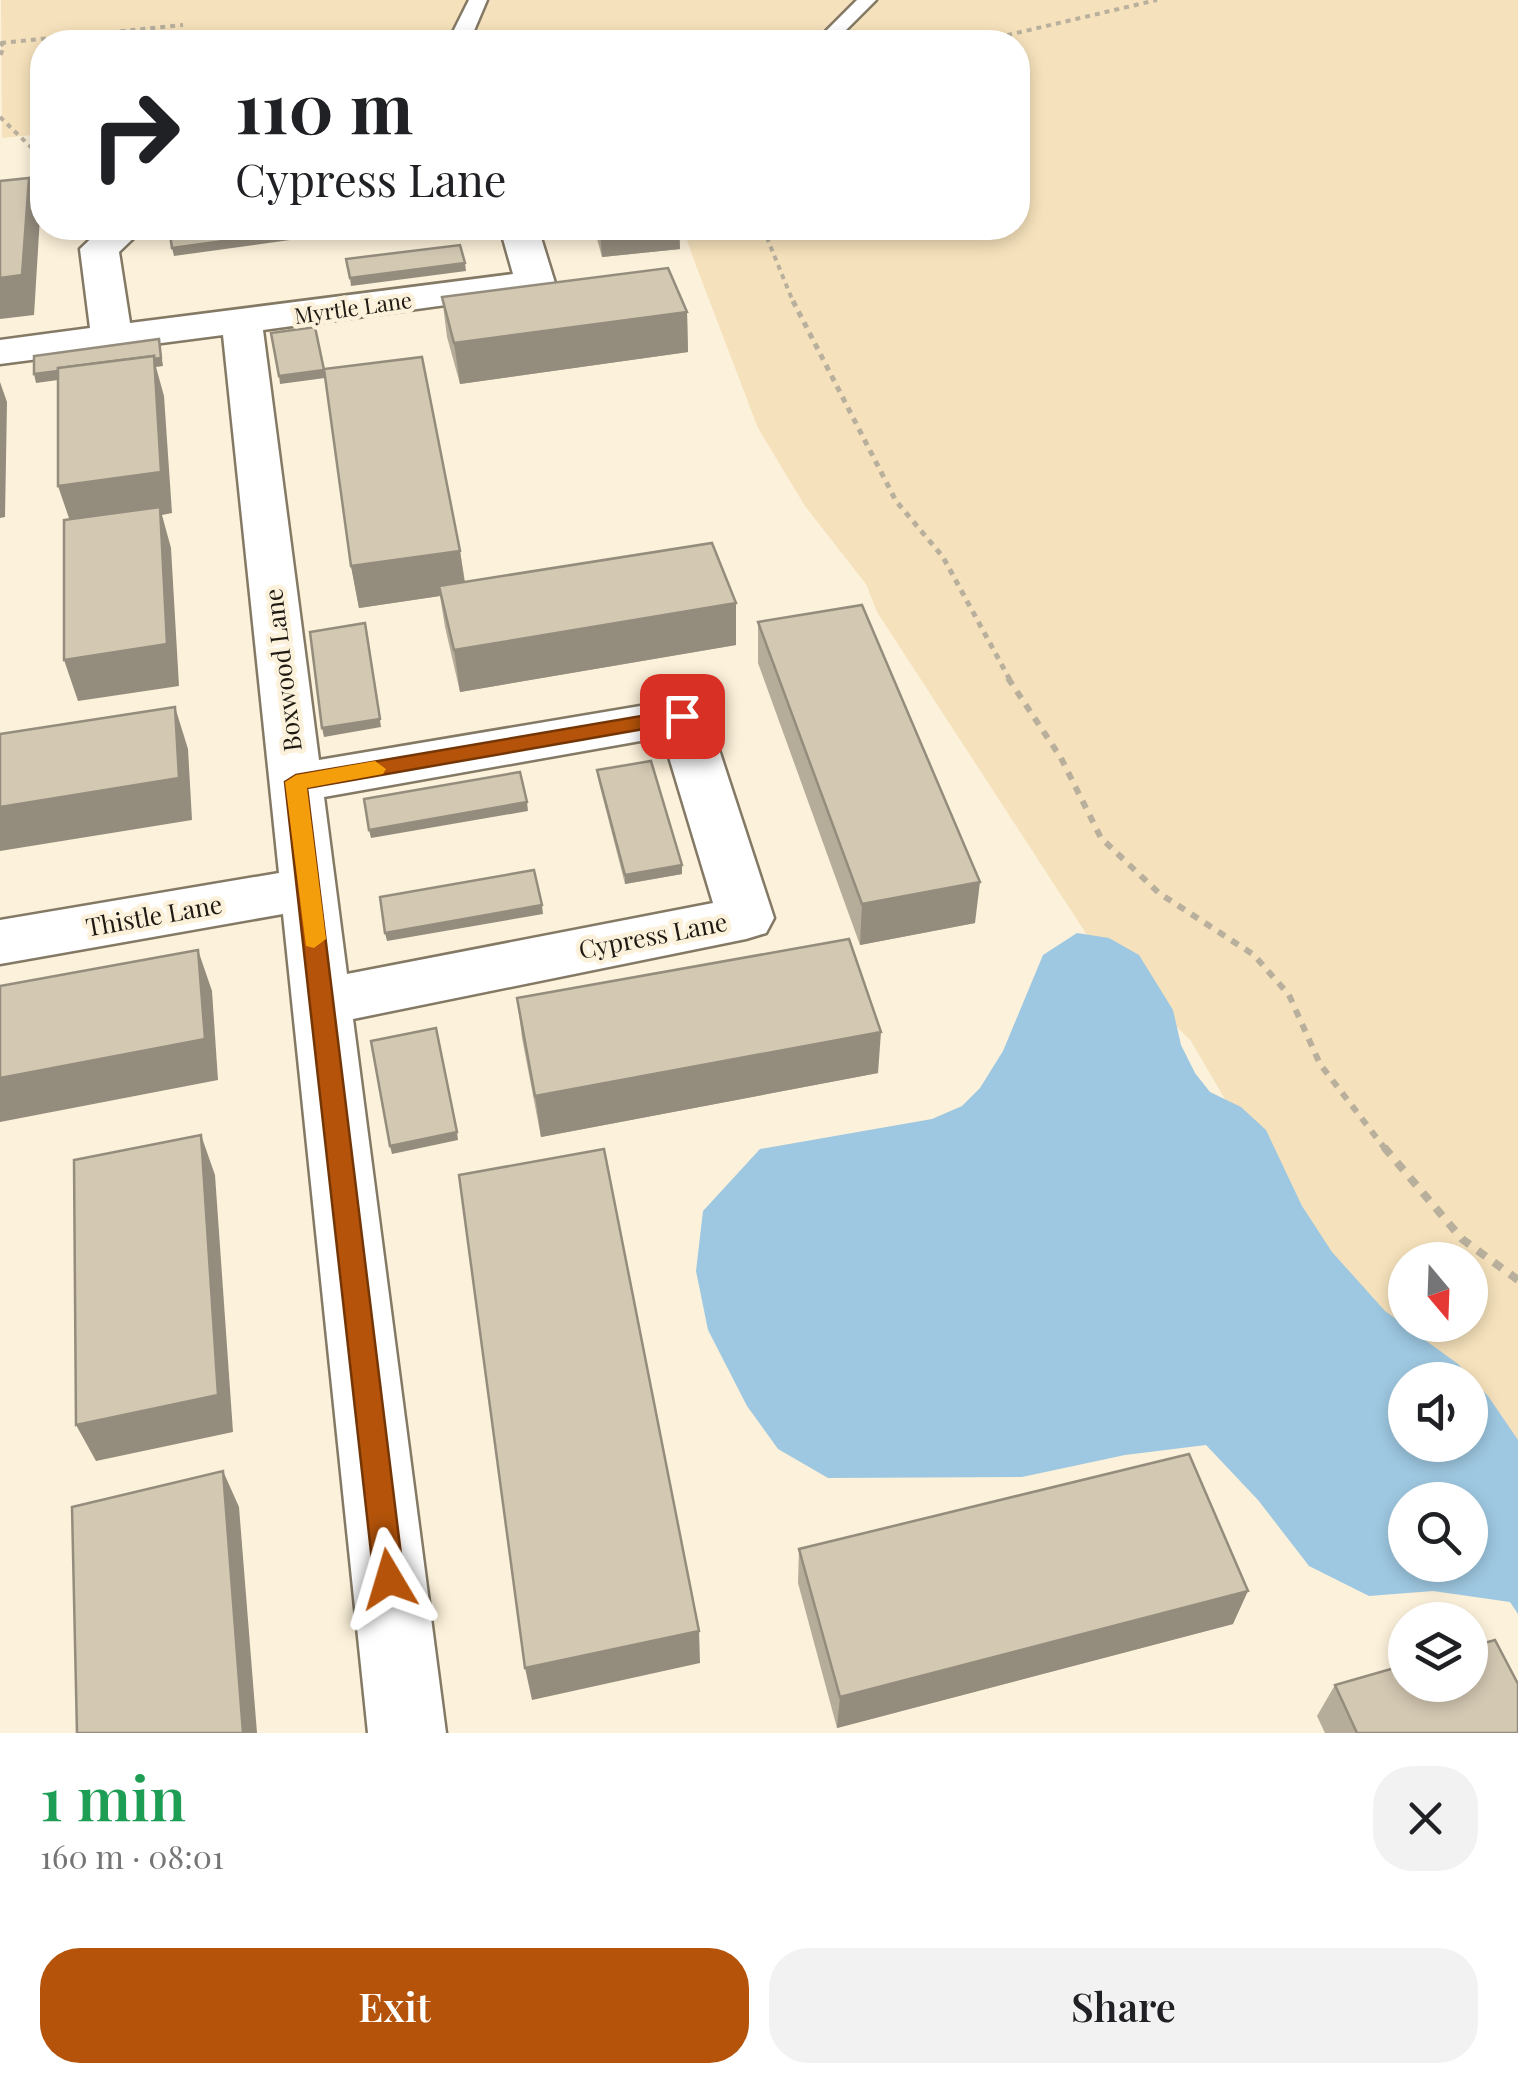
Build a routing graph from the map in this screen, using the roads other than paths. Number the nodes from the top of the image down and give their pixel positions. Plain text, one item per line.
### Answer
1 (478, 0) edge
2 (867, 0) edge
3 (463, 30) edge
4 (836, 30) edge
5 (30, 195) edge
6 (0, 198) edge
7 (111, 240) edge
8 (522, 240) edge
9 (242, 323) junction
10 (112, 338) junction
11 (0, 352) edge
12 (296, 782) junction
13 (308, 889) junction
14 (0, 942) edge
15 (322, 1002) junction
16 (407, 1733) edge

1 - 3 lane
2 - 4 lane
5 - 6 street
7 - 10 street
8 - 9 street, Myrtle Lane
9 - 10 street, Myrtle Lane
9 - 12 street, Boxwood Lane
10 - 11 street, Myrtle Lane
12 - 13 street, Boxwood Lane
12 - 15 street, Cypress Lane
13 - 14 street, Thistle Lane
13 - 15 street, Boxwood Lane
15 - 16 street, Boxwood Lane

